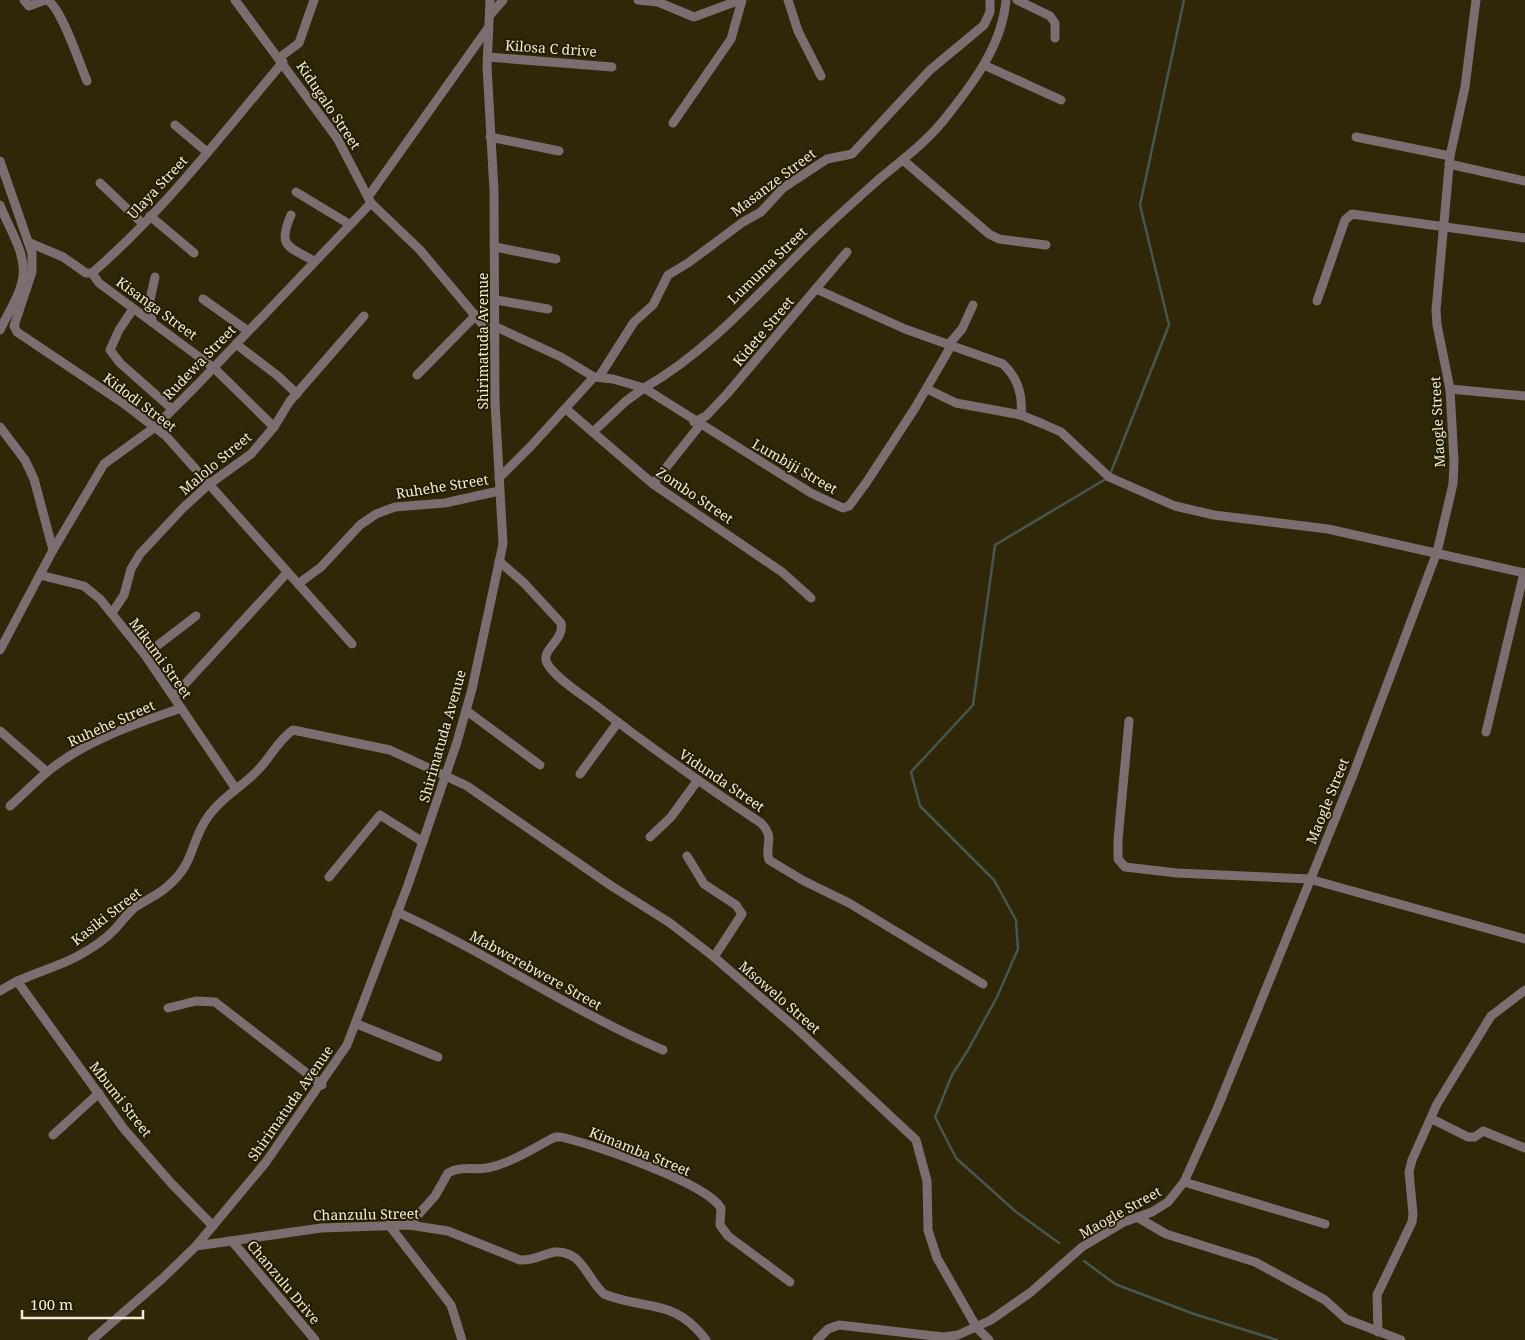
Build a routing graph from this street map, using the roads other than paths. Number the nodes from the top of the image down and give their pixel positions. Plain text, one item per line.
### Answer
1 (24, 0) edge
2 (46, 0) edge
3 (235, 0) edge
4 (314, 0) edge
5 (490, 0) edge
6 (503, 0) edge
7 (638, 0) edge
8 (741, 0) edge
9 (788, 0) edge
10 (990, 0) edge
11 (1006, 0) edge
12 (1017, 0) edge
13 (1476, 0) edge
14 (490, 15) junction
15 (488, 27) junction
16 (1055, 38) dead end
17 (488, 57) junction
18 (281, 60) junction
19 (984, 65) junction
20 (612, 67) dead end
21 (821, 76) dead end
22 (87, 81) dead end
23 (1061, 100) dead end
24 (673, 123) dead end
25 (175, 125) dead end
26 (490, 137) junction
27 (1356, 138) dead end
28 (559, 151) dead end
29 (207, 152) junction
30 (902, 160) junction
31 (1450, 160) junction
32 (0, 161) edge
33 (1525, 180) edge
34 (100, 184) dead end
35 (296, 192) dead end
36 (369, 200) junction
37 (0, 206) edge
38 (291, 215) dead end
39 (150, 216) junction
40 (142, 223) junction
41 (349, 224) junction
42 (1443, 228) junction
43 (1525, 238) edge
44 (30, 243) junction
45 (1046, 245) dead end
46 (495, 247) junction
47 (847, 252) dead end
48 (194, 253) dead end
49 (556, 259) dead end
50 (314, 261) junction
51 (92, 273) junction
52 (155, 277) dead end
53 (816, 289) junction
54 (203, 298) dead end
55 (496, 300) junction
56 (1317, 301) dead end
57 (973, 304) dead end
58 (133, 309) junction
59 (548, 309) dead end
60 (476, 315) junction
61 (364, 316) dead end
62 (152, 322) junction
63 (494, 326) junction
64 (0, 330) edge
65 (248, 331) junction
66 (494, 338) junction
67 (236, 344) junction
68 (950, 346) junction
69 (214, 368) junction
70 (417, 375) dead end
71 (596, 377) junction
72 (644, 388) junction
73 (927, 389) junction
74 (1450, 389) junction
75 (297, 394) junction
76 (1525, 396) edge
77 (172, 409) junction
78 (566, 409) junction
79 (1021, 415) junction
80 (697, 423) junction
81 (155, 427) junction
82 (274, 427) junction
83 (0, 428) edge
84 (594, 432) junction
85 (499, 478) junction
86 (653, 484) junction
87 (208, 485) junction
88 (499, 491) junction
89 (52, 550) junction
90 (1437, 552) junction
91 (499, 561) junction
92 (287, 573) junction
93 (1524, 573) edge
94 (40, 575) junction
95 (298, 584) junction
96 (811, 598) dead end
97 (112, 613) junction
98 (196, 616) dead end
99 (352, 644) dead end
100 (0, 650) edge
101 (145, 655) junction
102 (174, 696) junction
103 (181, 708) junction
104 (467, 711) junction
105 (1129, 721) dead end
106 (618, 722) junction
107 (0, 730) edge
108 (1486, 732) dead end
109 (540, 764) dead end
110 (47, 772) junction
111 (580, 774) dead end
112 (447, 776) junction
113 (698, 780) junction
114 (236, 789) junction
115 (10, 806) dead end
116 (650, 837) dead end
117 (423, 842) junction
118 (687, 856) dead end
119 (329, 877) dead end
120 (1309, 879) junction
121 (397, 912) junction
122 (1525, 939) edge
123 (714, 957) junction
124 (17, 981) junction
125 (983, 984) dead end
126 (1525, 990) edge
127 (0, 991) edge
128 (168, 1008) dead end
129 (357, 1024) junction
130 (663, 1050) dead end
131 (438, 1057) dead end
132 (322, 1085) junction
133 (99, 1093) junction
134 (1432, 1119) junction
135 (53, 1135) dead end
136 (1525, 1148) edge
137 (1184, 1182) junction
138 (1137, 1217) junction
139 (1325, 1224) dead end
140 (390, 1225) junction
141 (409, 1225) junction
142 (213, 1226) junction
143 (232, 1241) junction
144 (196, 1246) junction
145 (790, 1282) dead end
146 (976, 1328) junction
147 (1378, 1332) junction
148 (92, 1340) edge
149 (314, 1340) edge
150 (462, 1340) edge
151 (706, 1340) edge
152 (817, 1340) edge
153 (989, 1340) edge
154 (1401, 1340) edge

1 - 2 street
2 - 22 street
3 - 18 street, Kidugalo Street
4 - 18 street, Ulaya Street
5 - 14 street, Shirimatuda Avenue
6 - 14 street
7 - 8 street
8 - 24 street
9 - 21 street
10 - 71 street, Masanze Street
11 - 19 street, Lumuma Street
12 - 16 street
13 - 31 street, Maogle Street
14 - 15 street, Shirimatuda Avenue
15 - 17 street, Shirimatuda Avenue
15 - 36 street, Rudewa Street
17 - 20 street, Kilosa C drive
17 - 26 street, Shirimatuda Avenue
18 - 29 street, Ulaya Street
18 - 36 street, Kidugalo Street
19 - 23 street
19 - 30 street, Lumuma Street
25 - 29 street
26 - 28 street
26 - 46 street, Shirimatuda Avenue
27 - 31 street
29 - 39 street, Ulaya Street
30 - 45 street
30 - 72 street, Lumuma Street
31 - 33 street
31 - 42 street, Maogle Street
32 - 44 street, Kidodi Street
34 - 40 street
35 - 41 street
36 - 41 street, Rudewa Street
36 - 60 street, Kidugalo Street
37 - 64 street
38 - 50 street
39 - 40 street, Ulaya Street
39 - 48 street
40 - 51 street, Ulaya Street
41 - 50 street, Rudewa Street
42 - 43 street
42 - 56 street
42 - 74 street, Maogle Street
44 - 51 street
44 - 81 street, Kidodi Street
46 - 49 street
46 - 55 street, Shirimatuda Avenue
47 - 53 street, Kidete Street
50 - 65 street, Rudewa Street
51 - 58 street, Kisanga Street
52 - 62 street
53 - 68 street
53 - 80 street, Kidete Street
54 - 65 street
55 - 59 street
55 - 63 street, Shirimatuda Avenue
57 - 68 street, Lumbiji Street
58 - 62 street, Kisanga Street
58 - 77 street
60 - 66 street, Kidugalo Street
60 - 70 street
61 - 75 street, Malolo Street
62 - 69 street, Kisanga Street
63 - 66 street, Shirimatuda Avenue
63 - 71 street
65 - 67 street, Rudewa Street
66 - 85 street, Shirimatuda Avenue
67 - 69 street, Rudewa Street
67 - 75 street
68 - 73 street, Lumbiji Street
68 - 79 street
69 - 77 street, Rudewa Street
69 - 82 street, Kisanga Street
71 - 72 street
71 - 78 street
72 - 80 street, Lumbiji Street
72 - 84 street, Lumuma Street
73 - 79 street
73 - 80 street, Lumbiji Street
74 - 76 street
74 - 90 street, Maogle Street
75 - 82 street, Malolo Street
77 - 81 street, Rudewa Street
78 - 84 street, Zombo Street
78 - 85 street
79 - 90 street
80 - 86 street, Kidete Street
81 - 87 street, Kidodi Street
81 - 89 street, Rudewa Street
82 - 87 street, Malolo Street
83 - 89 street
84 - 86 street, Zombo Street
85 - 88 street, Shirimatuda Avenue
86 - 96 street, Zombo Street
87 - 92 street, Kidodi Street
87 - 97 street, Malolo Street
88 - 91 street, Shirimatuda Avenue
88 - 95 street, Ruhehe Street
89 - 94 street, Rudewa Street
90 - 93 street
90 - 120 street, Maogle Street
91 - 104 street, Shirimatuda Avenue
91 - 106 street, Vidunda Street
92 - 95 street, Kidodi Street
92 - 102 street
93 - 108 street
94 - 97 street, Mikumi Street
94 - 100 street, Rudewa Street
95 - 99 street, Kidodi Street
97 - 101 street, Mikumi Street
98 - 101 street
101 - 102 street, Mikumi Street
102 - 103 street, Mikumi Street
103 - 110 street, Ruhehe Street
103 - 114 street, Mikumi Street
104 - 109 street
104 - 112 street, Shirimatuda Avenue
105 - 120 street
106 - 111 street
106 - 113 street, Vidunda Street
107 - 110 street
110 - 115 street, Ruhehe Street
112 - 114 street, Kasiki Street
112 - 117 street, Shirimatuda Avenue
112 - 123 street, Msowelo Street
113 - 116 street
113 - 125 street, Vidunda Street
114 - 124 street, Kasiki Street
117 - 119 street
117 - 121 street, Shirimatuda Avenue
118 - 123 street
120 - 122 street
120 - 137 street, Maogle Street
121 - 129 street, Shirimatuda Avenue
121 - 130 street, Mabwerebwere Street
123 - 146 street, Msowelo Street
124 - 127 street, Kasiki Street
124 - 133 street, Mbumi Street
126 - 134 street
128 - 132 street
129 - 131 street
129 - 132 street, Shirimatuda Avenue
132 - 142 street, Shirimatuda Avenue
133 - 135 street
133 - 142 street, Mbumi Street
134 - 136 street
134 - 147 street
137 - 138 street, Maogle Street
137 - 139 street
138 - 146 street, Maogle Street
138 - 147 street
140 - 141 street, Chanzulu Street
140 - 143 street, Chanzulu Street
140 - 150 street
141 - 145 street, Kimamba Street
141 - 151 street, Chanzulu Street
142 - 144 street, Shirimatuda Avenue
143 - 144 street, Chanzulu Street
143 - 149 street, Chanzulu Drive
144 - 148 street, Shirimatuda Avenue
146 - 152 street, Maogle Street
146 - 153 street, Msowelo Street
147 - 154 street

